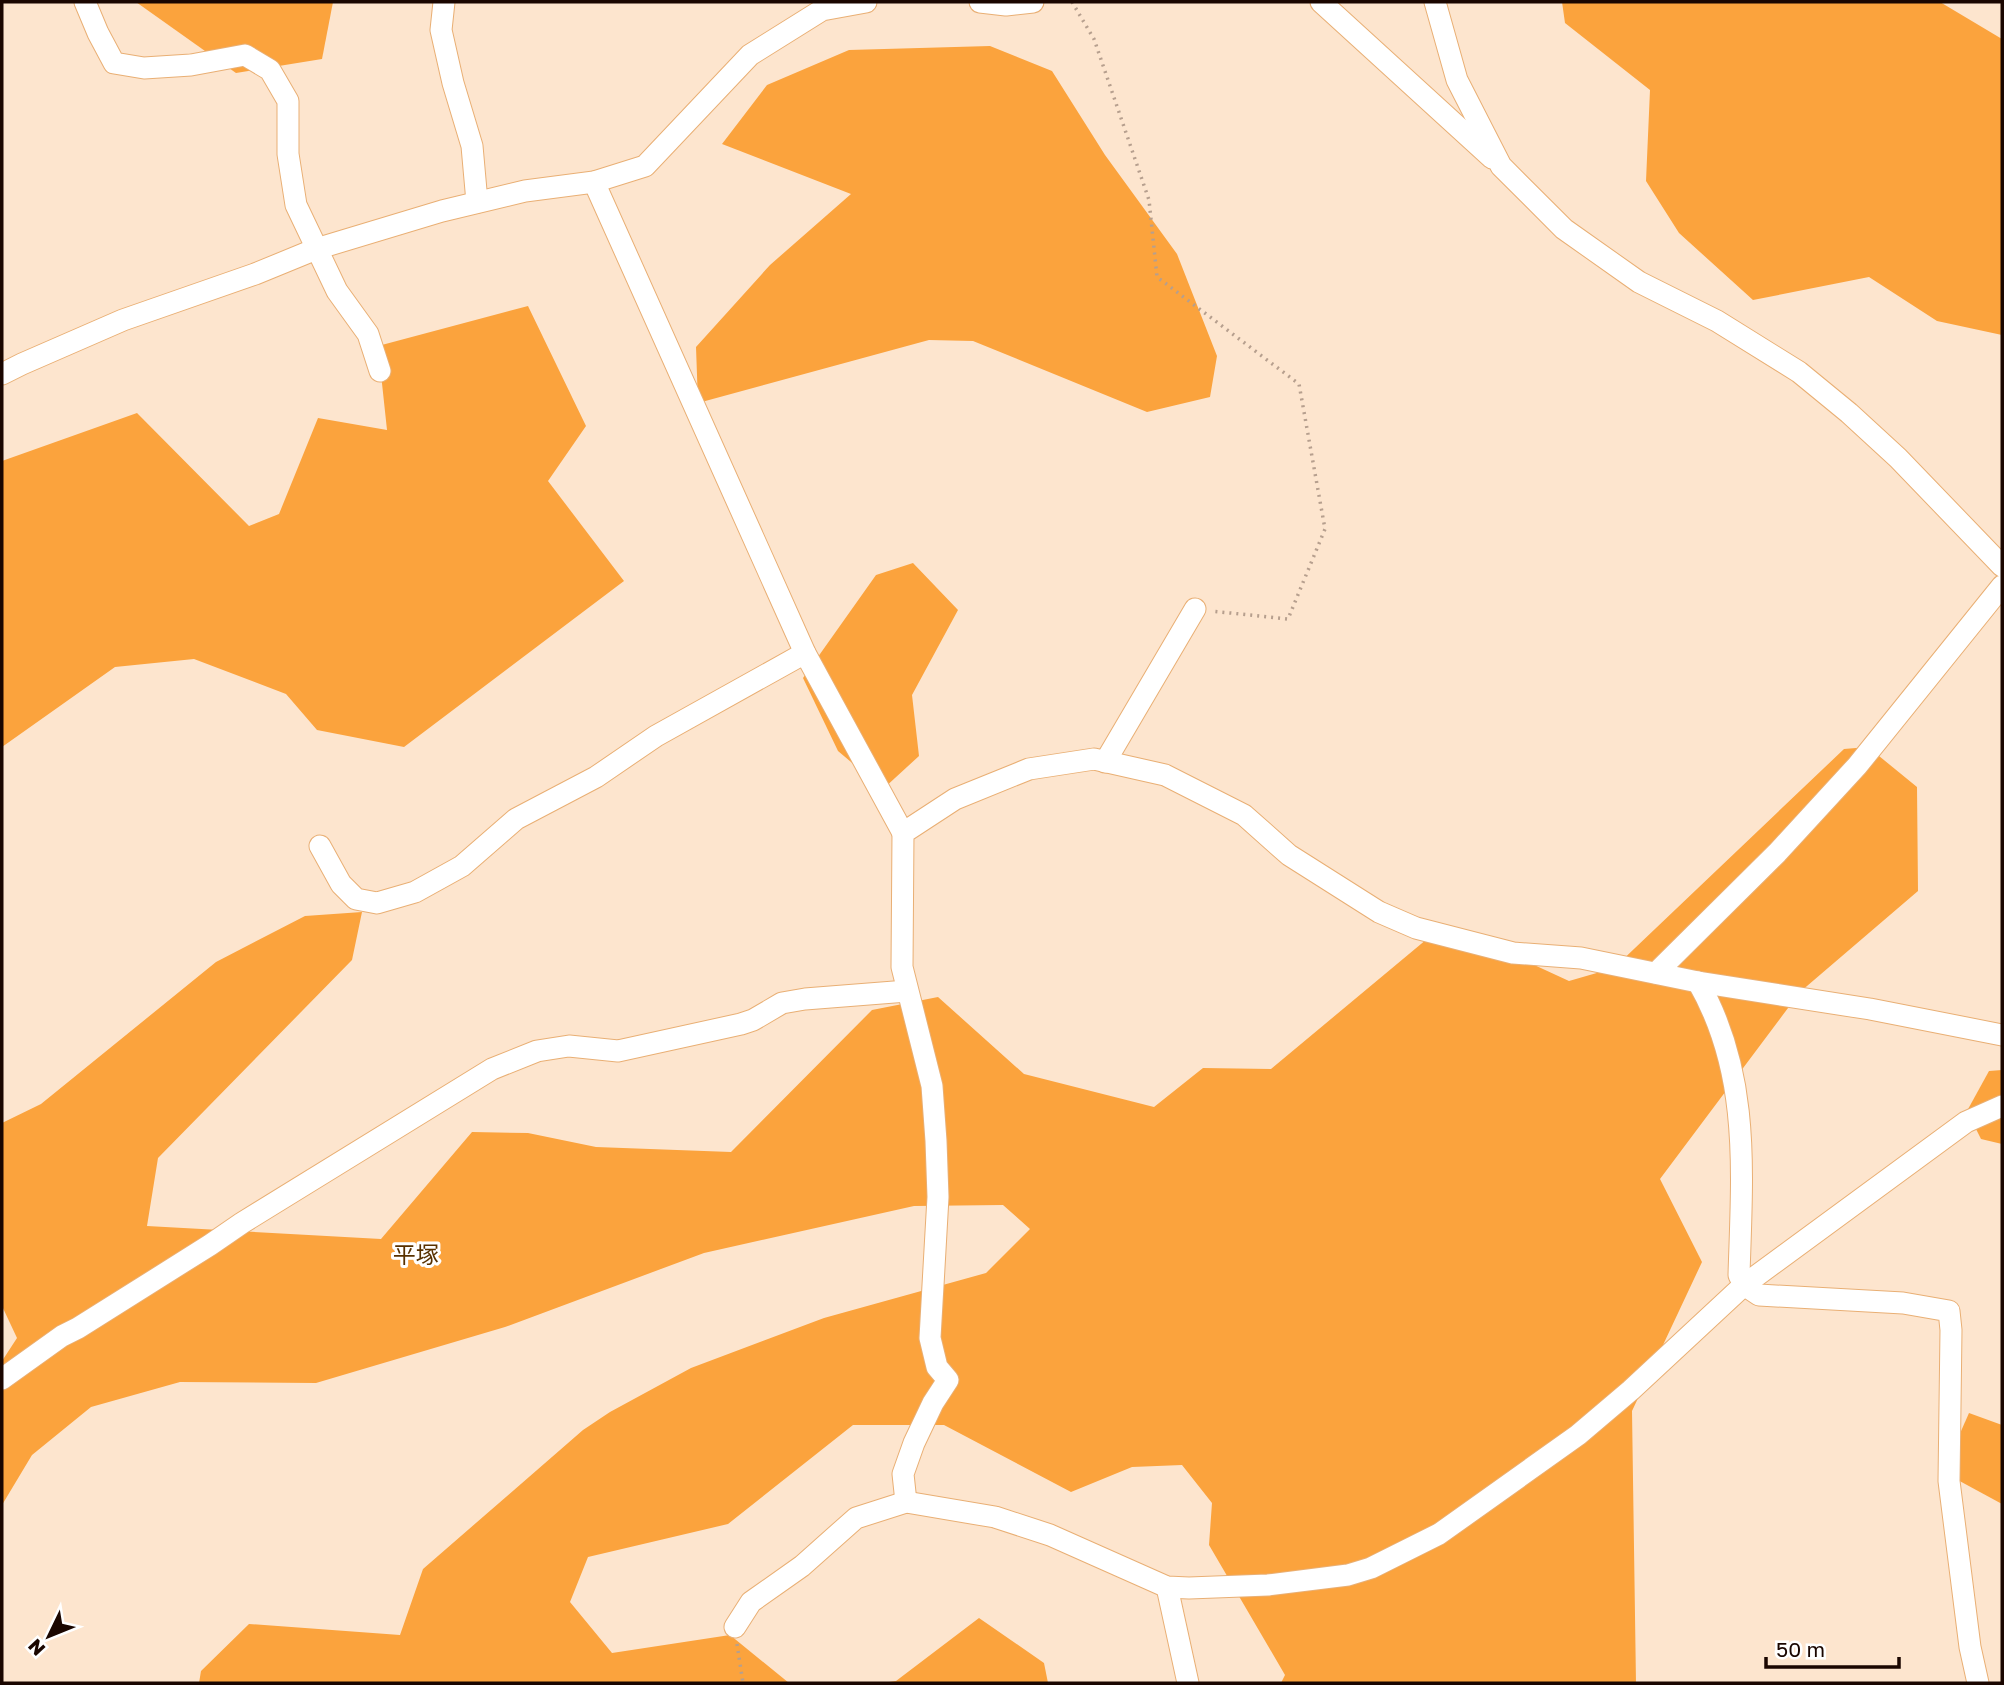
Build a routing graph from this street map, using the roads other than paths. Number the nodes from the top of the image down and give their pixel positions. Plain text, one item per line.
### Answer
1 (85, 2) edge
2 (444, 2) edge
3 (866, 2) edge
4 (980, 2) edge
5 (1033, 2) edge
6 (1321, 2) edge
7 (1434, 2) edge
8 (1501, 166) junction
9 (594, 182) junction
10 (477, 202) junction
11 (316, 249) junction
12 (380, 371) dead end
13 (2, 374) edge
14 (2002, 566) edge
15 (2002, 586) edge
16 (1195, 609) road end
17 (805, 653) junction
18 (1105, 762) junction
19 (903, 833) junction
20 (320, 846) dead end
21 (1656, 973) junction
22 (1698, 982) junction
23 (907, 991) junction
24 (2002, 1035) edge
25 (2002, 1106) edge
26 (1744, 1284) junction
27 (2, 1378) edge
28 (906, 1502) junction
29 (1167, 1587) junction
30 (735, 1627) road end
31 (1188, 1683) edge
32 (1978, 1683) edge

1 - 11 street
2 - 10 street
3 - 9 street
4 - 5 street
6 - 8 street
7 - 8 street
8 - 14 street
9 - 10 street
9 - 17 street
10 - 11 street
11 - 12 street
11 - 13 street
15 - 21 street
16 - 18 street
17 - 19 street
17 - 20 street
18 - 19 street
18 - 21 street
19 - 23 street
21 - 22 street
22 - 24 street
22 - 26 street
23 - 27 street
23 - 28 street
25 - 26 street
26 - 29 street
26 - 32 street
28 - 29 street
28 - 30 street
29 - 31 street

